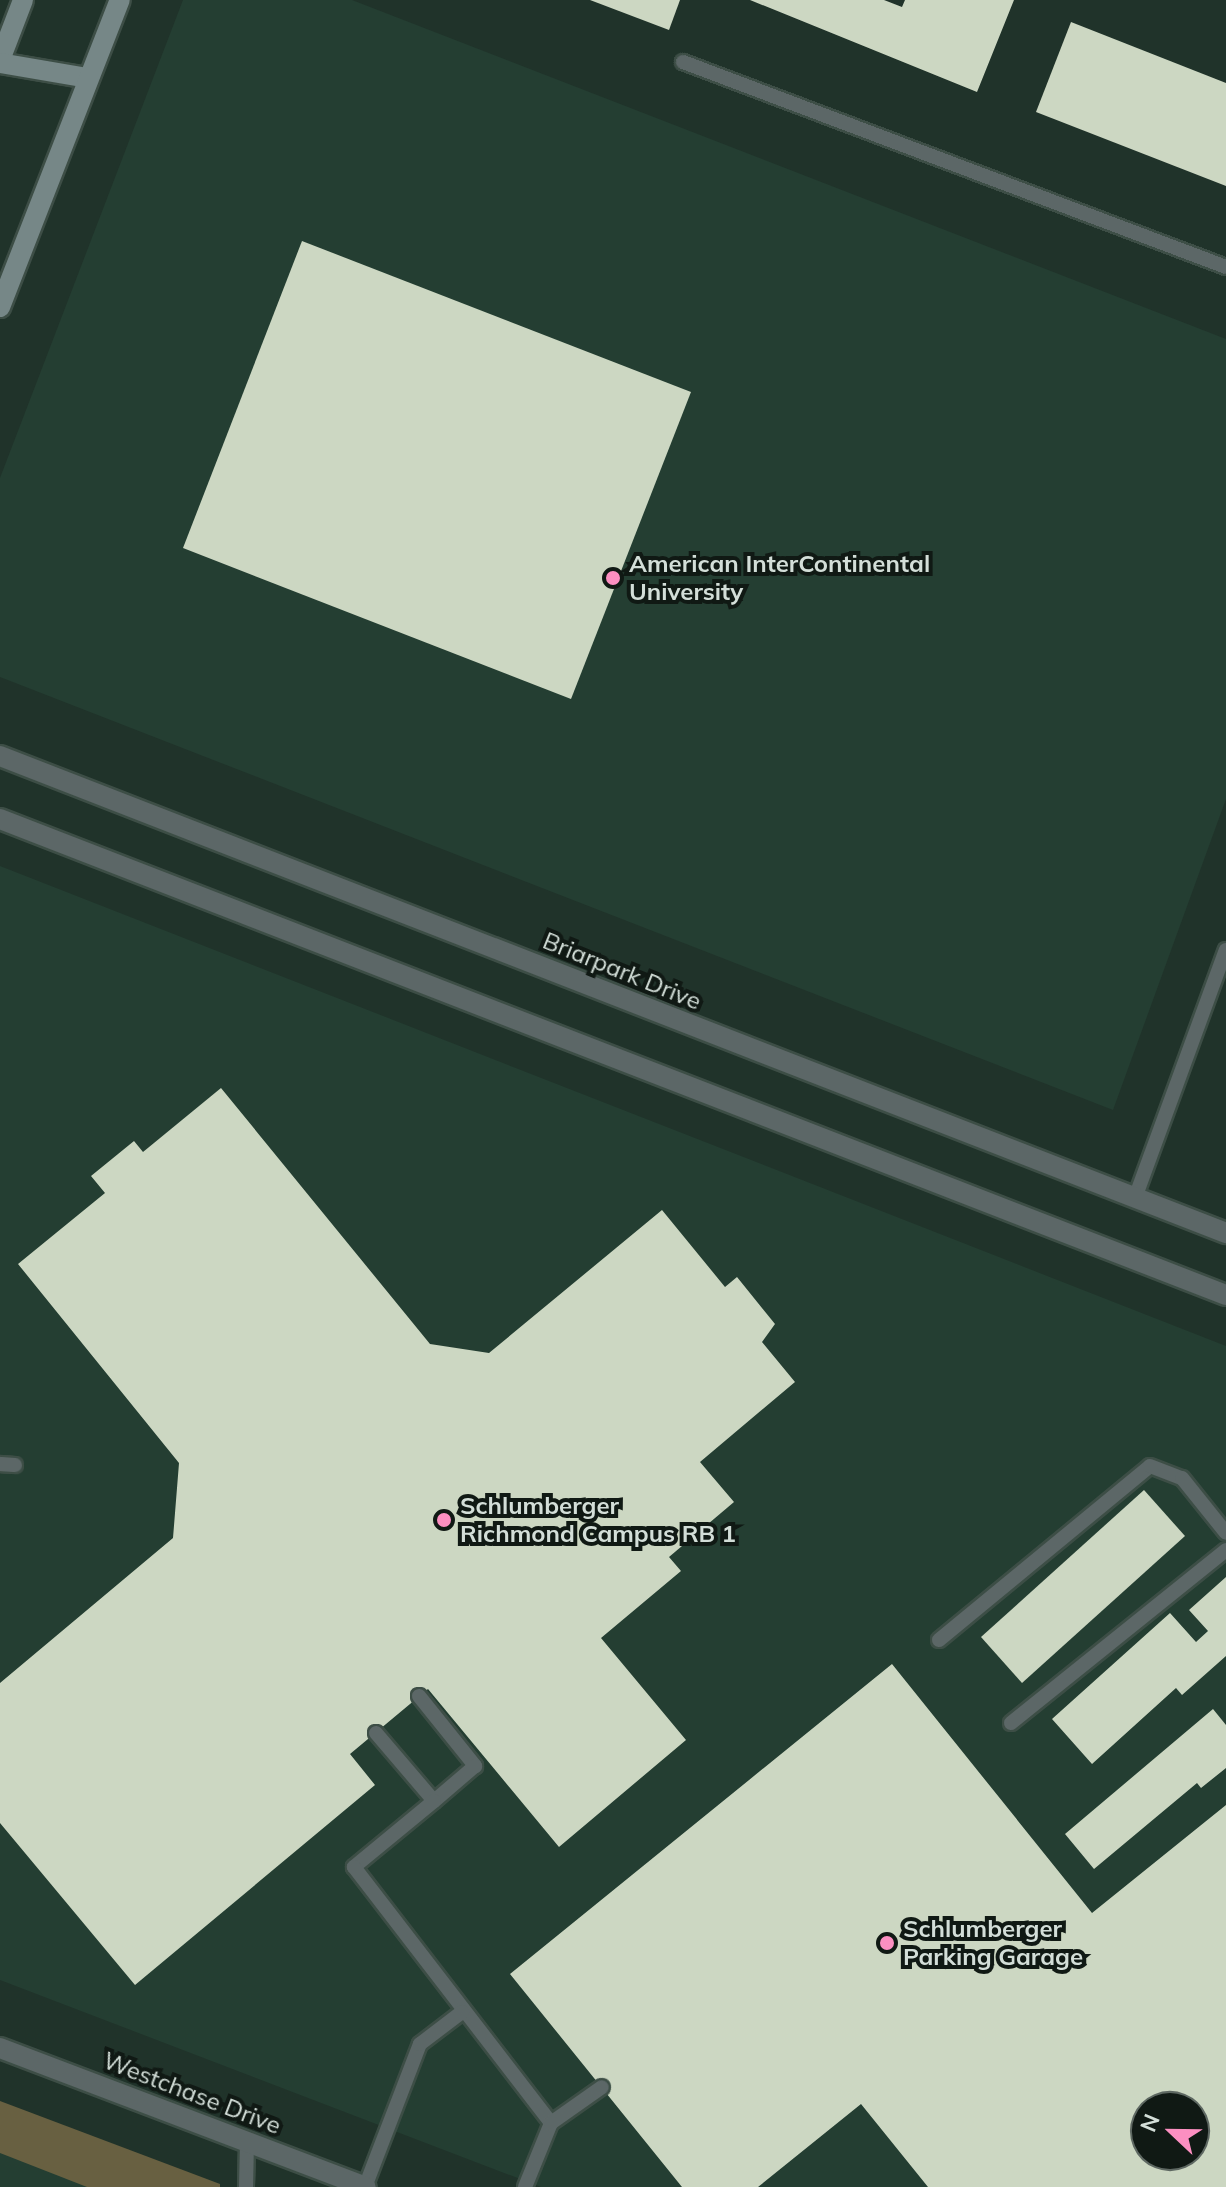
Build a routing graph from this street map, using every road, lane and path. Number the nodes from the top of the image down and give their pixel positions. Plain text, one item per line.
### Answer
1 (23, 0) edge
2 (120, 0) edge
3 (0, 62) edge
4 (683, 62) dead end
5 (88, 78) junction
6 (1226, 267) edge
7 (0, 307) edge
8 (0, 756) edge
9 (0, 819) edge
10 (1226, 950) edge
11 (1135, 1198) junction
12 (1226, 1233) edge
13 (1226, 1295) edge
14 (1226, 1533) edge
15 (1226, 1550) edge
16 (939, 1640) dead end
17 (419, 1696) dead end
18 (1011, 1723) dead end
19 (376, 1733) dead end
20 (434, 1801) junction
21 (462, 2012) junction
22 (0, 2048) edge
23 (602, 2087) dead end
24 (551, 2123) junction
25 (247, 2142) junction
26 (246, 2187) edge
27 (365, 2187) edge
28 (525, 2187) edge

1 - 3 main road
2 - 5 main road
3 - 5 main road
4 - 6 lane
5 - 7 main road
8 - 11 street, Briarpark Drive
9 - 13 street
10 - 11 lane
11 - 12 street, Briarpark Drive
14 - 16 lane
15 - 18 lane
17 - 20 lane
19 - 20 lane
20 - 21 lane
21 - 24 lane
21 - 27 lane
22 - 25 street, Westchase Drive
23 - 24 lane
24 - 28 lane
25 - 26 lane
25 - 27 street, Westchase Drive

